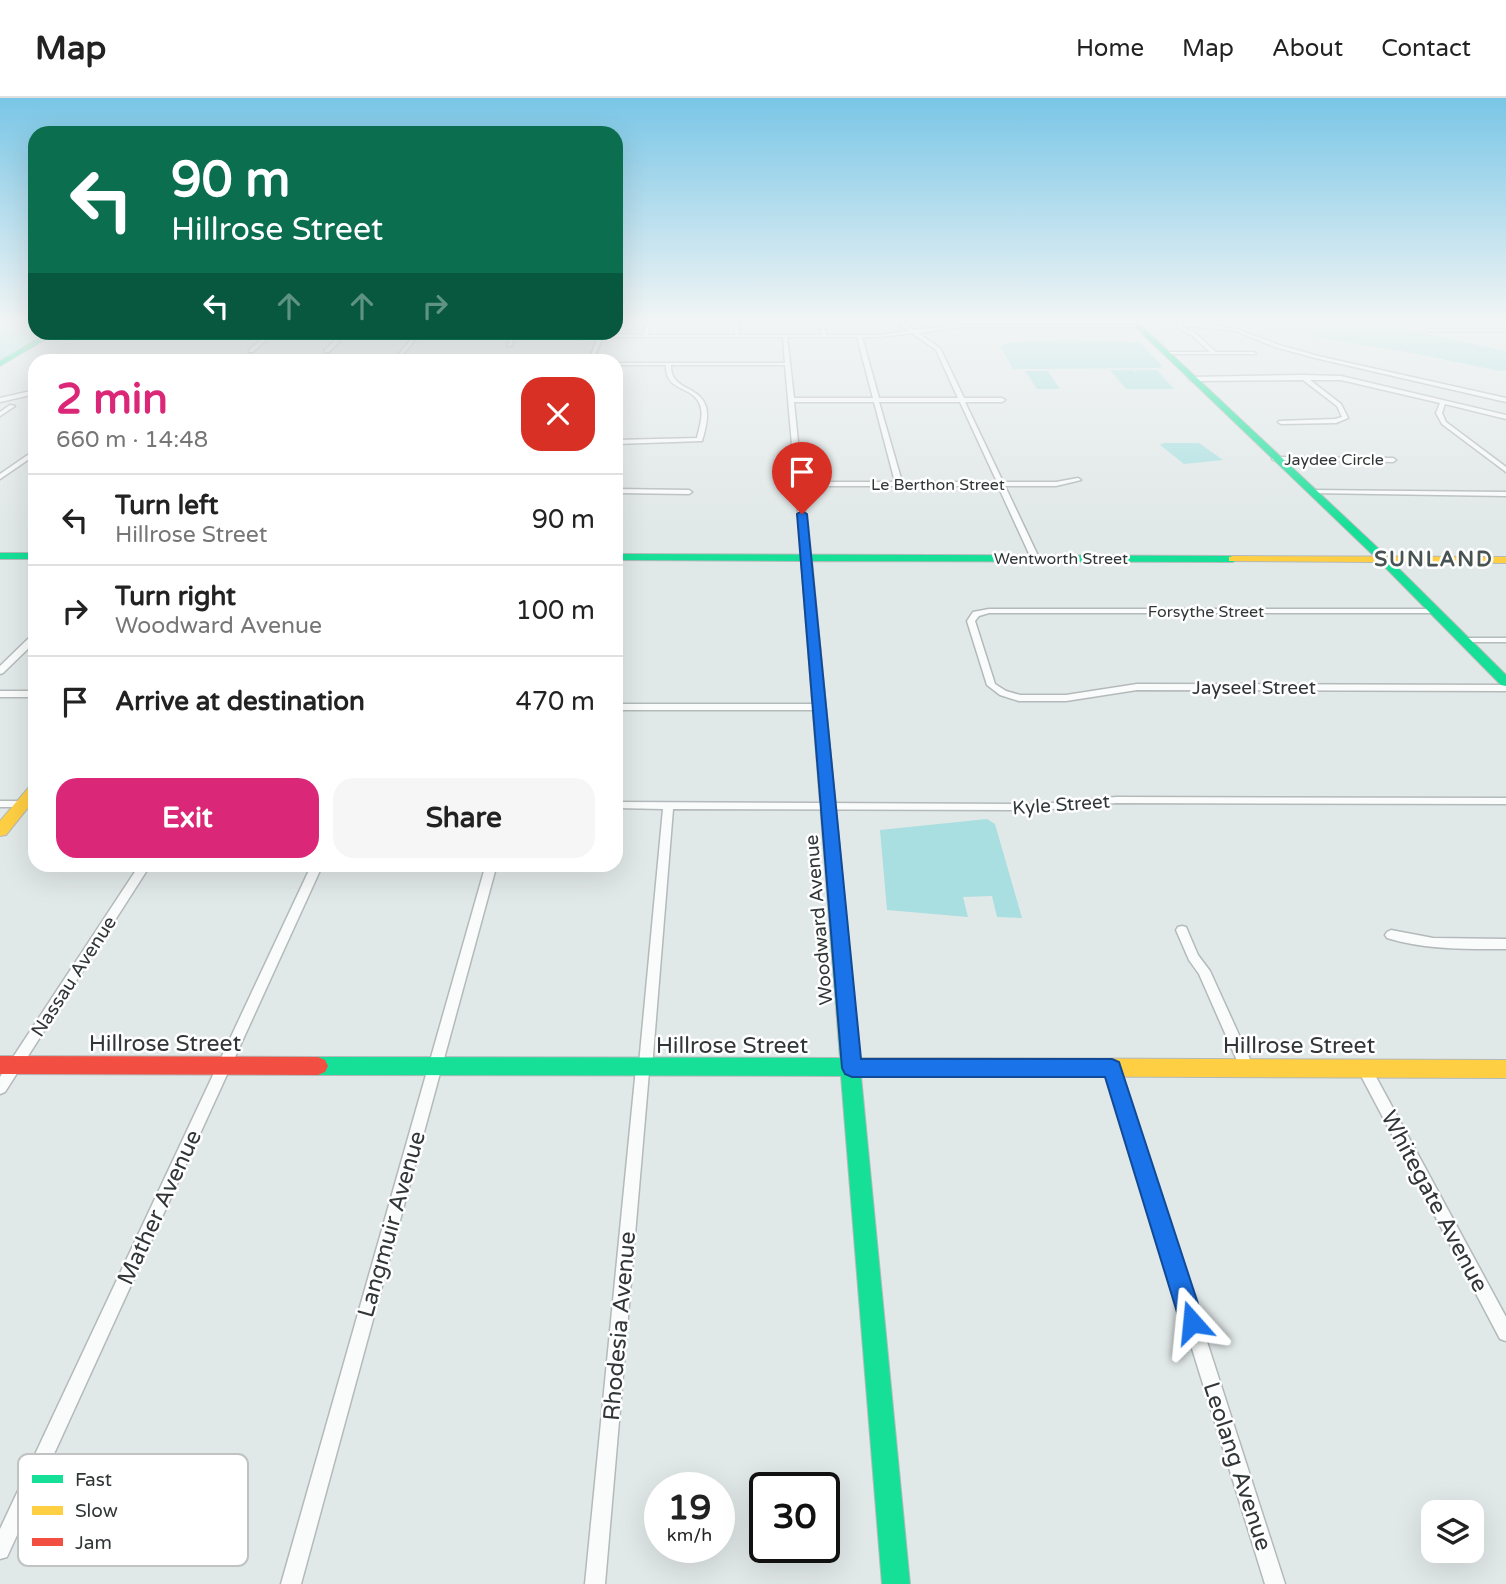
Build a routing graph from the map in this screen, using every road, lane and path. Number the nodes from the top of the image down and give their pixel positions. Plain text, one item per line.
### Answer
1 (683, 388) edge
2 (789, 388) edge
3 (873, 388) edge
4 (957, 388) edge
5 (1202, 388) edge
6 (1318, 388) edge
7 (1388, 388) edge
8 (1456, 388) edge
9 (28, 394) edge
10 (0, 400) edge
11 (790, 400) junction
12 (876, 400) junction
13 (962, 400) junction
14 (1002, 400) dead end
15 (1506, 400) edge
16 (1444, 401) junction
17 (12, 407) dead end
18 (0, 414) edge
19 (1506, 417) edge
20 (1281, 422) dead end
21 (623, 442) edge
22 (28, 457) edge
23 (1275, 459) junction
24 (1393, 460) dead end
25 (1506, 470) edge
26 (0, 477) edge
27 (1078, 480) dead end
28 (799, 484) junction
29 (899, 484) junction
30 (1001, 484) junction
31 (623, 491) edge
32 (689, 492) dead end
33 (1312, 492) junction
34 (1506, 494) edge
35 (28, 556) edge
36 (1, 557) edge
37 (623, 557) edge
38 (806, 558) junction
39 (1035, 558) junction
40 (1383, 559) junction
41 (1506, 560) edge
42 (1436, 611) junction
43 (1464, 640) junction
44 (1506, 640) edge
45 (28, 644) edge
46 (0, 671) edge
47 (1506, 682) edge
48 (1506, 688) edge
49 (1003, 693) joint
50 (0, 694) edge
51 (28, 695) edge
52 (623, 707) edge
53 (820, 707) junction
54 (1506, 801) edge
55 (0, 804) edge
56 (28, 804) edge
57 (28, 805) edge
58 (623, 805) edge
59 (668, 806) junction
60 (829, 806) junction
61 (0, 831) edge
62 (141, 872) edge
63 (314, 872) edge
64 (490, 872) edge
65 (1182, 930) dead end
66 (1391, 935) dead end
67 (1506, 944) edge
68 (8, 1065) edge
69 (224, 1066) junction
70 (435, 1067) junction
71 (644, 1068) junction
72 (852, 1068) junction
73 (1112, 1068) junction
74 (1247, 1068) junction
75 (1364, 1068) junction
76 (1506, 1069) edge
77 (0, 1088) edge
78 (1506, 1333) edge
79 (44, 1454) edge
80 (18, 1511) edge
81 (0, 1550) edge
82 (291, 1584) edge
83 (595, 1584) edge
84 (896, 1584) edge
85 (1275, 1584) edge

1 - 21 street
2 - 11 street, Woodward Avenue
3 - 12 street
4 - 13 street
5 - 23 street
6 - 20 street
7 - 16 street
8 - 15 street
9 - 10 street
11 - 12 street
11 - 28 street, Woodward Avenue
12 - 13 street
12 - 29 street
13 - 14 street
13 - 30 street
16 - 19 street
16 - 25 street
17 - 18 street
22 - 26 street
23 - 24 street, Jaydee Circle
23 - 33 street
27 - 30 street, Le Berthon Street
28 - 29 street, Le Berthon Street
28 - 38 street, Woodward Avenue
29 - 30 street, Le Berthon Street
30 - 39 street
31 - 32 street
33 - 34 street
33 - 40 street
35 - 36 street
37 - 38 street, Wentworth Street
38 - 39 street, Wentworth Street
38 - 53 street, Woodward Avenue
39 - 40 street, Wentworth Street
40 - 41 street, Wentworth Street
40 - 42 street
42 - 43 street
42 - 49 street, Forsythe Street
43 - 44 street
43 - 47 street
45 - 46 street
48 - 49 street, Jayseel Street
50 - 51 street
52 - 53 street
53 - 60 street, Woodward Avenue
54 - 60 street, Kyle Street
55 - 56 street
57 - 61 street
58 - 59 street, Kyle Street
59 - 60 street, Kyle Street
59 - 71 street, Rhodesia Avenue
60 - 72 street, Woodward Avenue
62 - 68 street, Nassau Avenue
63 - 69 street, Mather Avenue
64 - 70 street, Langmuir Avenue
65 - 74 street
66 - 67 street
68 - 69 street, Hillrose Street
68 - 77 street, Nassau Avenue
69 - 70 street, Hillrose Street
69 - 79 street, Mather Avenue
70 - 71 street, Hillrose Street
70 - 82 street, Langmuir Avenue
71 - 72 street, Hillrose Street
71 - 83 street, Rhodesia Avenue
72 - 73 street, Hillrose Street
72 - 84 street, Woodward Avenue
73 - 74 street, Hillrose Street
73 - 85 street, Leolang Avenue
74 - 75 street, Hillrose Street
75 - 76 street, Hillrose Street
75 - 78 street, Whitegate Avenue
80 - 81 street, Mather Avenue

